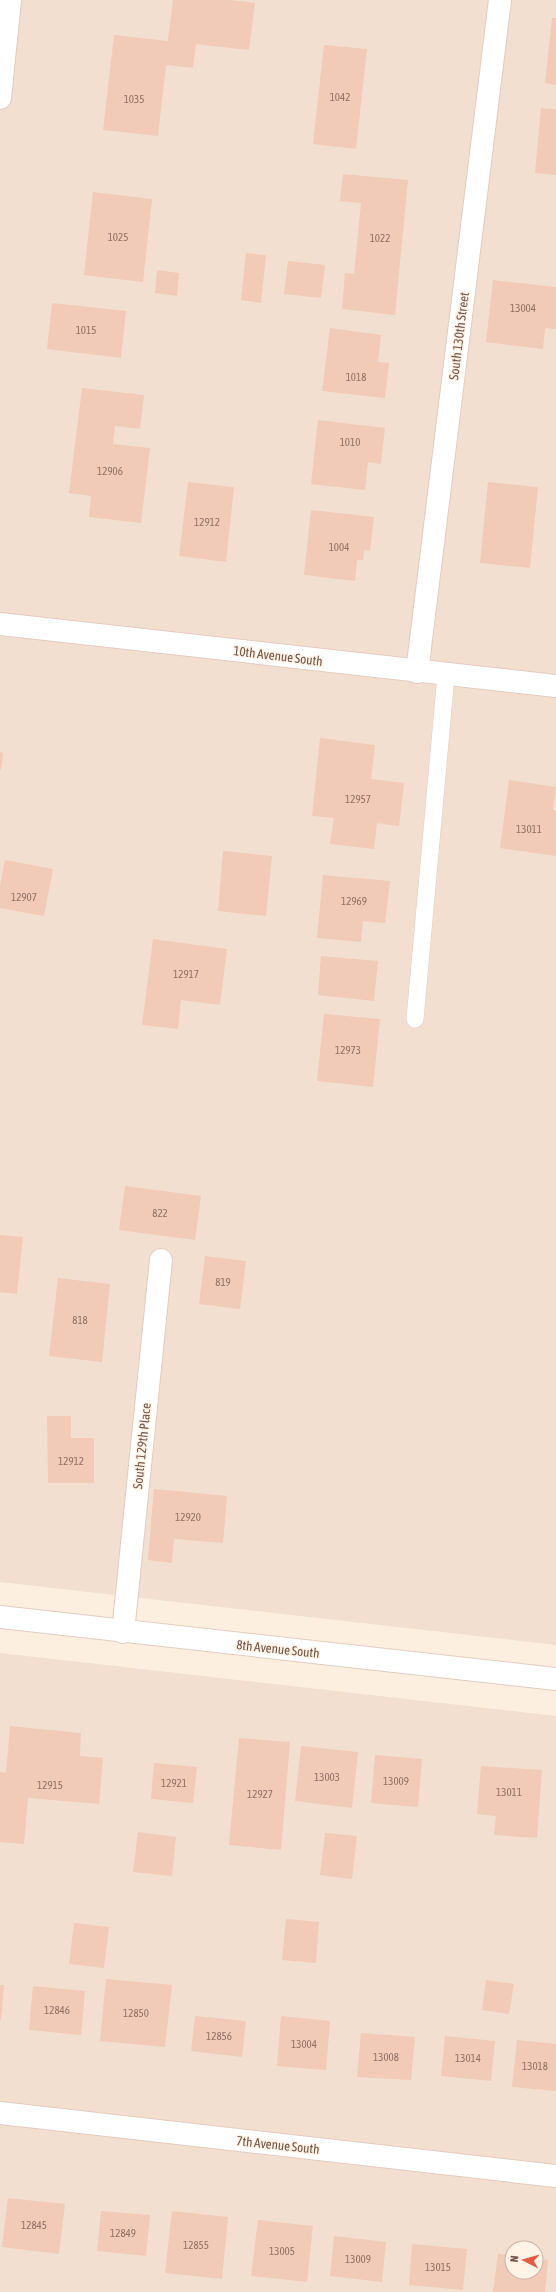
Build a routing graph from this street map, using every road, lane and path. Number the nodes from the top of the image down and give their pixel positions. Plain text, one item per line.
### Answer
1 (10, 0) edge
2 (500, 0) edge
3 (0, 98) edge
4 (0, 624) edge
5 (417, 672) junction
6 (446, 675) junction
7 (556, 686) edge
8 (415, 1019) dead end
9 (161, 1260) dead end
10 (0, 1617) edge
11 (123, 1632) junction
12 (556, 1679) edge
13 (0, 2113) edge
14 (556, 2176) edge

1 - 3 street
2 - 5 street, South 130th Street
4 - 5 street, 10th Avenue South
5 - 6 street, 10th Avenue South
6 - 7 street, 10th Avenue South
6 - 8 lane
9 - 11 street, South 129th Place
10 - 11 street, 8th Avenue South
11 - 12 street, 8th Avenue South
13 - 14 street, 7th Avenue South

